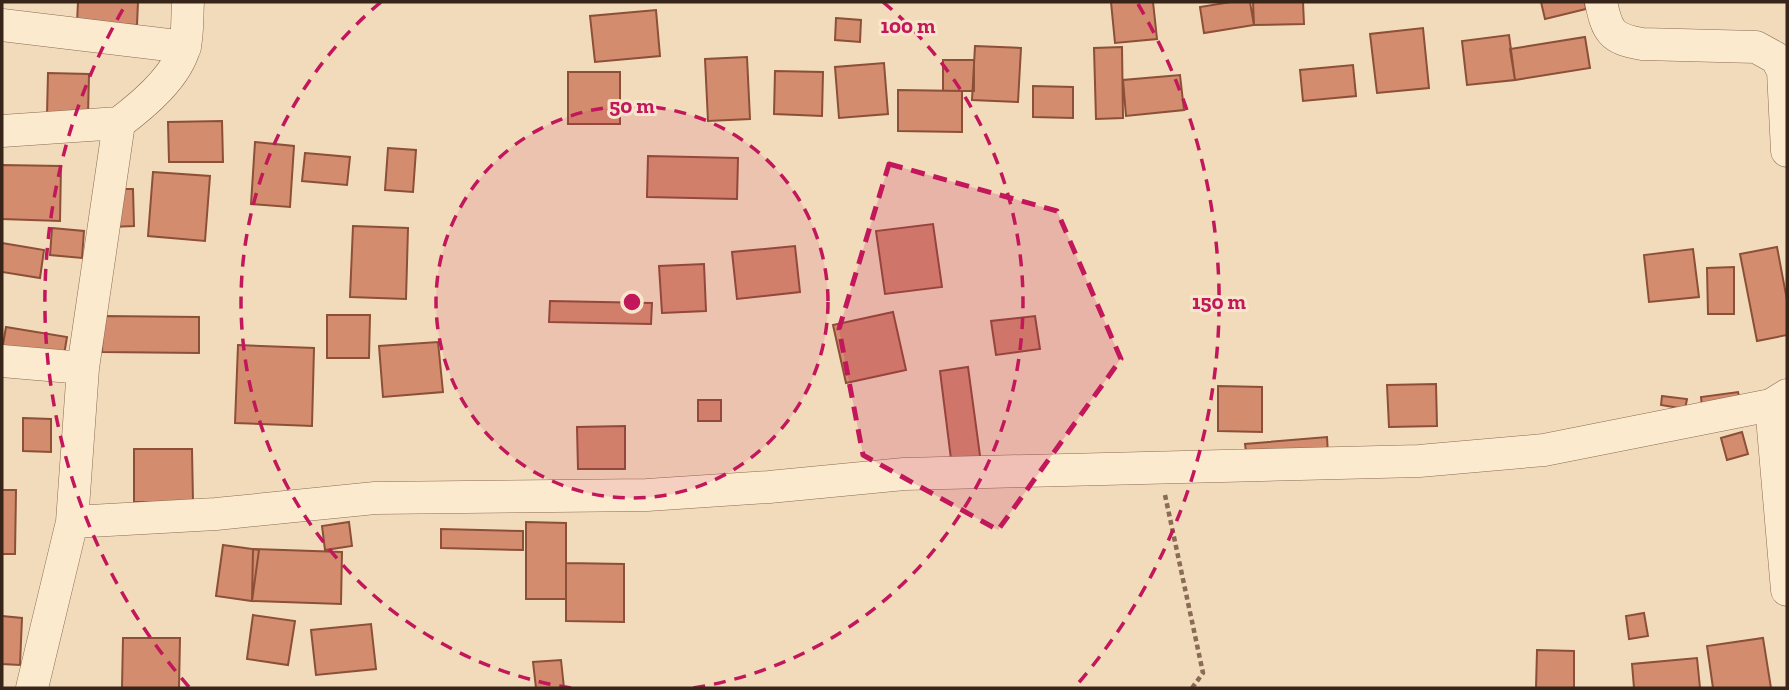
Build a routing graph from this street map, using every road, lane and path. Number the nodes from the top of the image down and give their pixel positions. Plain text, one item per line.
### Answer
1 (188, 2) edge
2 (1601, 2) edge
3 (2, 25) edge
4 (185, 47) junction
5 (119, 124) junction
6 (2, 131) edge
7 (1787, 151) edge
8 (2, 361) edge
9 (83, 368) junction
10 (1779, 400) edge
11 (1158, 467) junction
12 (72, 522) junction
13 (1787, 590) edge
14 (32, 688) edge
15 (1192, 688) edge

1 - 4 street
2 - 7 street
3 - 4 street
4 - 5 street
5 - 6 street
5 - 9 street
8 - 9 street
9 - 12 street
10 - 11 street
10 - 13 street
11 - 12 street
11 - 15 path
12 - 14 street

